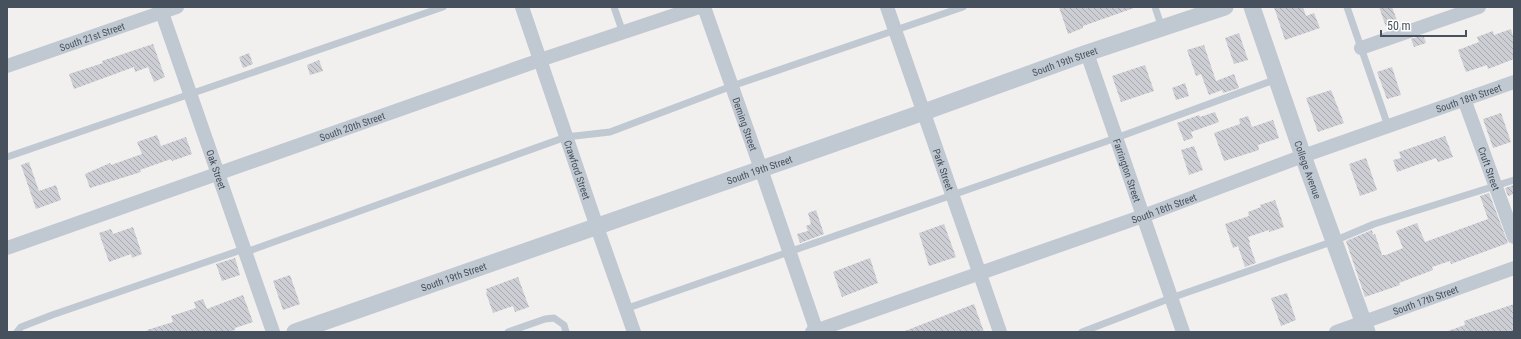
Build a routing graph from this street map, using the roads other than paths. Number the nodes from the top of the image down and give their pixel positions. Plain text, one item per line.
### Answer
1 (176, 7) edge
2 (444, 7) edge
3 (522, 7) edge
4 (614, 7) edge
5 (699, 7) edge
6 (704, 7) edge
7 (887, 7) edge
8 (962, 7) edge
9 (1154, 7) edge
10 (1225, 7) edge
11 (1252, 7) edge
12 (1347, 7) edge
13 (1479, 7) edge
14 (430, 9) edge
15 (161, 10) edge
16 (1162, 28) junction
17 (895, 30) junction
18 (623, 33) junction
19 (1361, 48) junction
20 (1087, 53) junction
21 (540, 60) junction
22 (7, 66) edge
23 (1277, 79) junction
24 (1514, 82) edge
25 (732, 86) junction
26 (191, 94) junction
27 (1464, 99) junction
28 (924, 112) junction
29 (1388, 126) junction
30 (566, 137) junction
31 (1116, 138) junction
32 (1303, 156) junction
33 (7, 157) edge
34 (761, 168) junction
35 (218, 173) junction
36 (1514, 180) edge
37 (1496, 187) junction
38 (953, 194) junction
39 (1143, 216) junction
40 (596, 227) junction
41 (1514, 237) edge
42 (1334, 241) junction
43 (7, 248) edge
44 (245, 251) junction
45 (789, 251) junction
46 (1514, 268) edge
47 (980, 273) junction
48 (1171, 298) junction
49 (626, 309) junction
50 (1365, 327) edge
51 (17, 332) edge
52 (273, 332) edge
53 (295, 332) edge
54 (508, 332) edge
55 (566, 332) edge
56 (634, 332) edge
57 (815, 332) edge
58 (1000, 332) edge
59 (1082, 332) edge
60 (1183, 332) edge
61 (1336, 332) edge

1 - 15 street, South 21st Street
2 - 14 lane
3 - 21 street, Crawford Street
4 - 18 lane
5 - 18 street, South 20th Street
6 - 25 street, Deming Street
7 - 17 street, Park Street
8 - 17 lane
9 - 16 lane
10 - 16 street, South 19th Street
11 - 23 street, College Avenue
12 - 19 lane
13 - 19 street
14 - 26 lane
15 - 22 street, South 21st Street
15 - 26 street, Oak Street
16 - 20 street, South 19th Street
17 - 25 lane
17 - 28 street, Park Street
18 - 21 street, South 20th Street
19 - 29 lane
20 - 28 street, South 19th Street
20 - 31 street, Farrington Street
21 - 30 street, Crawford Street
21 - 35 street, South 20th Street
23 - 31 lane
23 - 32 street, College Avenue
24 - 27 street, South 18th Street
25 - 30 lane
25 - 34 street, Deming Street
26 - 33 lane
26 - 35 street, Oak Street
27 - 29 street, South 18th Street
27 - 37 street, Cruft Street
28 - 34 street, South 19th Street
28 - 38 street, Park Street
29 - 32 street, South 18th Street
30 - 40 street, Crawford Street
30 - 44 lane
31 - 38 lane
31 - 39 street, Farrington Street
32 - 39 street, South 18th Street
32 - 42 street, College Avenue
34 - 40 street, South 19th Street
34 - 45 street, Deming Street
35 - 43 street, South 20th Street
35 - 44 street, Oak Street
36 - 37 lane
37 - 41 street, Cruft Street
37 - 42 lane
38 - 45 lane
38 - 47 street, Park Street
39 - 47 street, South 18th Street
39 - 48 street, Farrington Street
40 - 49 street, Crawford Street
40 - 53 street, South 19th Street
42 - 48 lane
42 - 50 street, College Avenue
44 - 51 lane
44 - 52 street, Oak Street
45 - 49 lane
45 - 57 street, Deming Street
46 - 50 street, South 17th Street
47 - 57 street, South 18th Street
47 - 58 street, Park Street
48 - 59 lane
48 - 60 street, Farrington Street
49 - 56 street, Crawford Street
50 - 61 street, South 17th Street
54 - 55 lane

